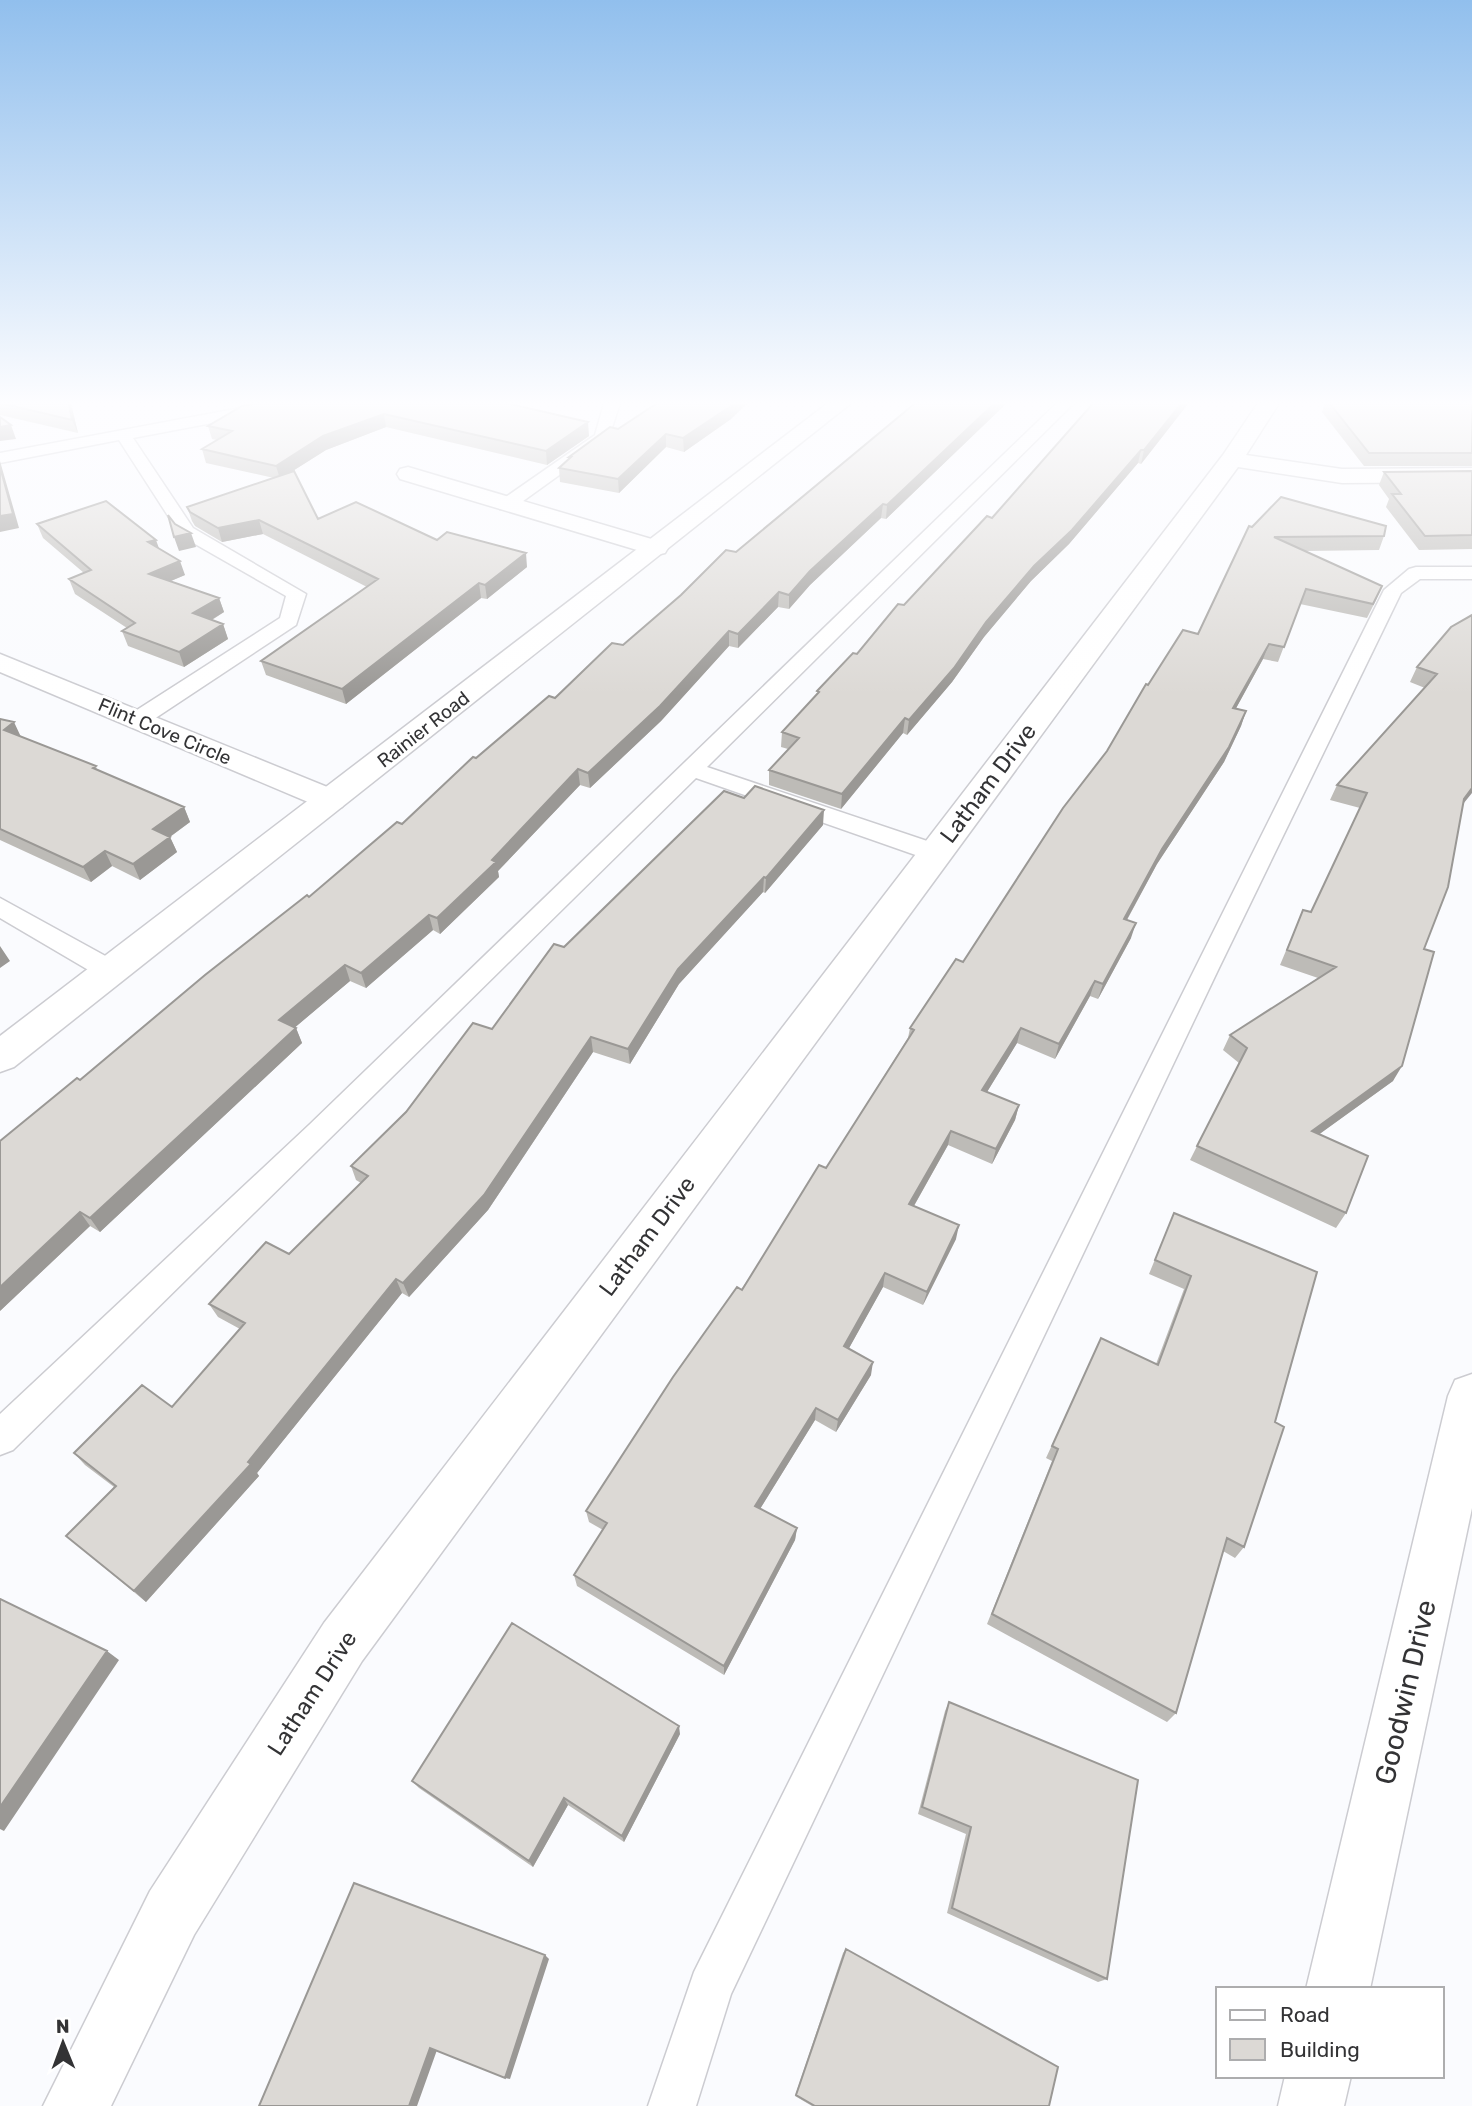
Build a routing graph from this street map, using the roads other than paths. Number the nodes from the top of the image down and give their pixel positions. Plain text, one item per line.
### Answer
1 (165, 498) edge
2 (485, 498) edge
3 (515, 498) edge
4 (719, 498) edge
5 (968, 498) edge
6 (1202, 498) edge
7 (506, 505) junction
8 (656, 548) junction
9 (1472, 573) edge
10 (0, 662) edge
11 (136, 720) junction
12 (691, 769) junction
13 (331, 800) junction
14 (936, 852) junction
15 (0, 907) edge
16 (111, 971) junction
17 (0, 1057) edge
18 (1472, 1395) edge
19 (0, 1438) edge
20 (1338, 1987) edge
21 (1318, 2078) edge
22 (76, 2106) edge
23 (672, 2106) edge
24 (1311, 2106) edge

1 - 11 lane
2 - 7 street
3 - 7 lane
4 - 8 street, Rainier Road
5 - 12 lane
6 - 14 street, Latham Drive
7 - 8 street
8 - 13 street, Rainier Road
9 - 23 lane
10 - 11 street, Flint Cove Circle
11 - 13 street, Flint Cove Circle
12 - 14 lane
12 - 19 lane
13 - 16 street, Rainier Road
14 - 22 street, Latham Drive
15 - 16 lane
16 - 17 street, Rainier Road
18 - 20 street, Goodwin Drive
21 - 24 street

